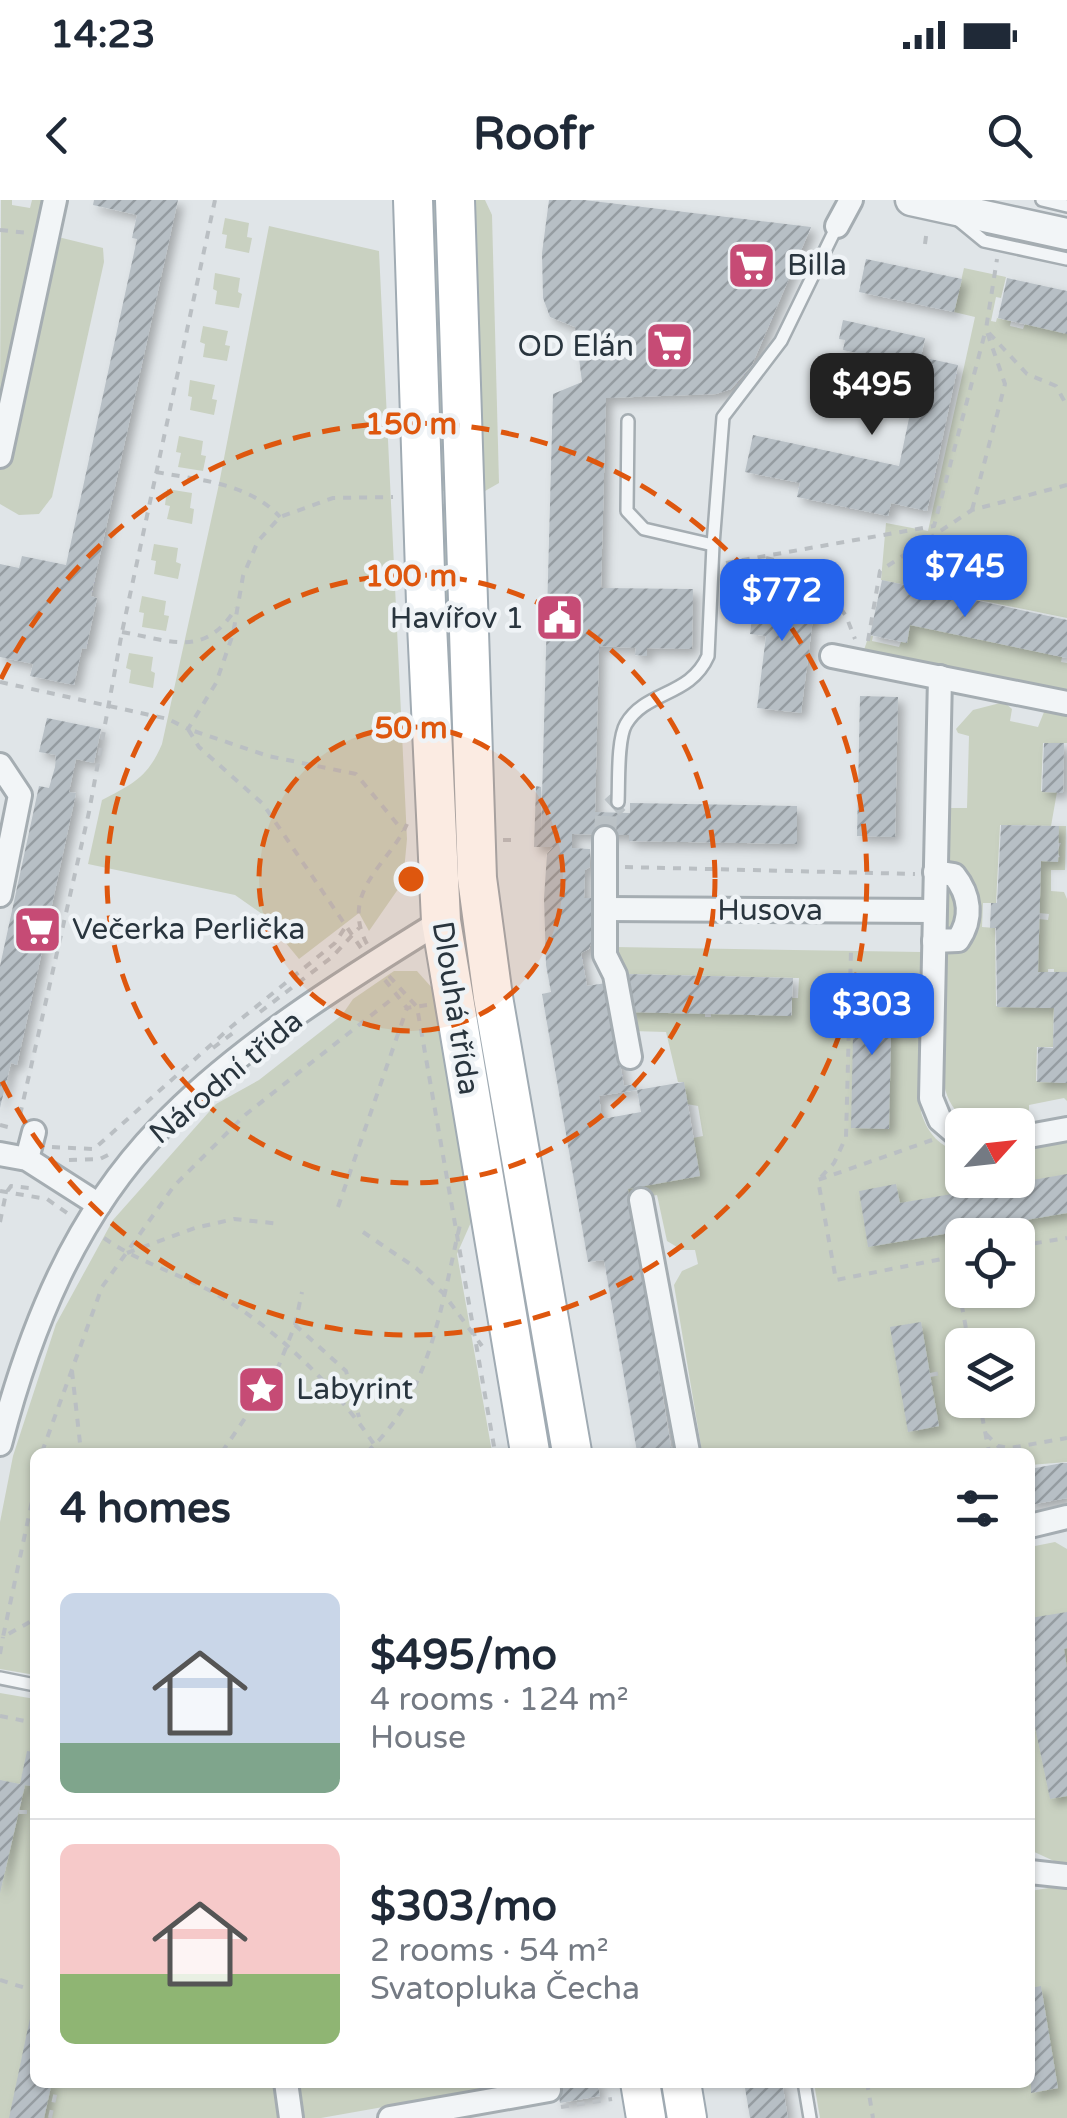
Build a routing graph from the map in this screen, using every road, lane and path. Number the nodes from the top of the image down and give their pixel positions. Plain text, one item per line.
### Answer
1 (55, 200) edge
2 (214, 200) edge
3 (413, 200) edge
4 (454, 200) edge
5 (850, 200) edge
6 (1042, 200) edge
7 (937, 202) edge
8 (1067, 206) edge
9 (837, 226) joint
10 (0, 230) edge
11 (1067, 234) edge
12 (48, 235) junction
13 (997, 259) dead end
14 (1067, 259) edge
15 (986, 329) junction
16 (1067, 406) edge
17 (628, 420) dead end
18 (0, 456) edge
19 (156, 472) junction
20 (1067, 485) edge
21 (422, 497) junction
22 (972, 510) junction
23 (280, 517) junction
24 (934, 526) junction
25 (932, 536) junction
26 (712, 545) junction
27 (766, 558) junction
28 (712, 565) junction
29 (238, 604) junction
30 (122, 632) junction
31 (865, 654) junction
32 (832, 656) dead end
33 (940, 677) junction
34 (0, 682) edge
35 (108, 704) junction
36 (1067, 704) edge
37 (188, 729) junction
38 (0, 766) edge
39 (618, 802) tunnel mouth
40 (416, 830) junction
41 (605, 838) tunnel mouth
42 (605, 867) junction
43 (931, 873) junction
44 (477, 878) junction
45 (0, 894) edge
46 (606, 909) junction
47 (934, 911) junction
48 (442, 921) junction
49 (346, 926) junction
50 (934, 940) junction
51 (365, 941) dead end
52 (851, 951) dead end
53 (367, 957) dead end
54 (379, 973) dead end
55 (395, 984) dead end
56 (397, 995) junction
57 (435, 1004) dead end
58 (417, 1006) junction
59 (407, 1008) junction
60 (630, 1057) dead end
61 (0, 1125) edge
62 (1067, 1129) edge
63 (938, 1130) junction
64 (34, 1132) dead end
65 (945, 1133) edge
66 (1035, 1135) edge
67 (68, 1148) dead end
68 (0, 1154) edge
69 (27, 1159) junction
70 (818, 1180) junction
71 (0, 1192) edge
72 (642, 1200) dead end
73 (338, 1206) dead end
74 (92, 1215) junction
75 (281, 1224) dead end
76 (363, 1232) dead end
77 (478, 1232) junction
78 (457, 1238) junction
79 (1067, 1238) edge
80 (1035, 1243) edge
81 (126, 1254) junction
82 (945, 1259) edge
83 (302, 1292) dead end
84 (444, 1294) junction
85 (295, 1325) junction
86 (474, 1335) junction
87 (286, 1344) junction
88 (482, 1346) dead end
89 (72, 1367) junction
90 (277, 1370) dead end
91 (945, 1372) edge
92 (930, 1375) dead end
93 (252, 1408) dead end
94 (983, 1418) edge
95 (360, 1421) junction
96 (986, 1434) junction
97 (1067, 1438) edge
98 (0, 1444) edge
99 (375, 1445) junction
100 (43, 1448) edge
101 (81, 1448) edge
102 (225, 1448) edge
103 (372, 1448) edge
104 (377, 1448) edge
105 (495, 1448) edge
106 (529, 1448) edge
107 (571, 1448) edge
108 (687, 1448) edge
109 (988, 1448) edge
110 (30, 1510) edge
111 (1067, 1518) edge
112 (1035, 1525) edge
113 (30, 1622) edge
114 (2, 1638) edge
115 (0, 1654) edge
116 (0, 1678) edge
117 (30, 1685) edge
118 (0, 1716) edge
119 (30, 1722) edge
120 (19, 1812) dead end
121 (30, 1812) edge
122 (1035, 1873) edge
123 (1067, 1876) edge
124 (0, 1980) edge
125 (30, 1989) edge
126 (57, 2088) edge
127 (287, 2088) edge
128 (682, 2088) edge
129 (805, 2088) edge
130 (867, 2088) edge
131 (549, 2090) dead end
132 (626, 2090) edge
133 (569, 2106) dead end
134 (50, 2118) edge
135 (291, 2118) edge
136 (390, 2118) edge
137 (646, 2118) edge
138 (688, 2118) edge
139 (810, 2118) edge
140 (873, 2118) edge

1 - 12 street
2 - 19 path
3 - 21 main road, Dlouhá třída
4 - 44 main road, Dlouhá třída
5 - 9 street
6 - 8 lane
7 - 11 street
7 - 14 lane
9 - 26 lane
10 - 12 path
12 - 18 street
13 - 15 path
15 - 16 path
15 - 22 path
15 - 24 path
17 - 26 lane
19 - 23 path
19 - 30 path
20 - 22 path
21 - 23 path
21 - 40 main road, Dlouhá třída
22 - 25 path
23 - 29 path
24 - 25 path
24 - 27 path
25 - 31 path
26 - 28 lane
27 - 28 path
27 - 31 path
28 - 39 lane
29 - 30 path
29 - 37 path
30 - 35 path
31 - 32 street
31 - 33 street
33 - 36 street
33 - 43 street
34 - 35 path
35 - 37 path
35 - 61 path
37 - 40 path
37 - 49 path
38 - 45 street
40 - 48 main road, Dlouhá třída
40 - 51 path
41 - 42 street
42 - 43 path
42 - 46 street
43 - 47 street
43 - 50 street
44 - 48 main road, Národní třída
44 - 107 main road, Dlouhá třída
46 - 47 street, Husova
46 - 60 street
47 - 50 street
48 - 74 street, Národní třída
48 - 77 main road, Dlouhá třída
49 - 53 path
49 - 67 path
50 - 63 street
52 - 70 path
54 - 56 path
55 - 58 path
56 - 59 path
56 - 81 path
57 - 58 path
58 - 59 path
58 - 78 path
59 - 73 path
62 - 66 street
63 - 65 street
63 - 70 path
64 - 69 street
68 - 69 street
69 - 74 street
70 - 82 path
71 - 74 path
72 - 108 street
74 - 81 path
74 - 98 street, Národní třída
75 - 81 path
76 - 84 path
77 - 78 path
77 - 106 main road, Dlouhá třída
78 - 84 path
78 - 86 path
79 - 80 path
81 - 87 path
81 - 89 path
83 - 85 path
84 - 86 path
84 - 99 path
85 - 87 path
85 - 95 path
86 - 88 path
86 - 105 path
87 - 90 path
87 - 95 path
89 - 100 path
89 - 101 path
91 - 92 path
93 - 102 path
94 - 96 path
95 - 99 path
96 - 97 path
96 - 109 path
99 - 103 path
99 - 104 path
110 - 114 path
111 - 112 street
113 - 114 path
114 - 115 path
116 - 117 lane
118 - 119 path
120 - 121 path
122 - 123 street
124 - 125 path
126 - 134 path
127 - 135 street
128 - 138 main road
129 - 139 lane
130 - 140 path
131 - 136 street
132 - 133 path
132 - 137 main road

